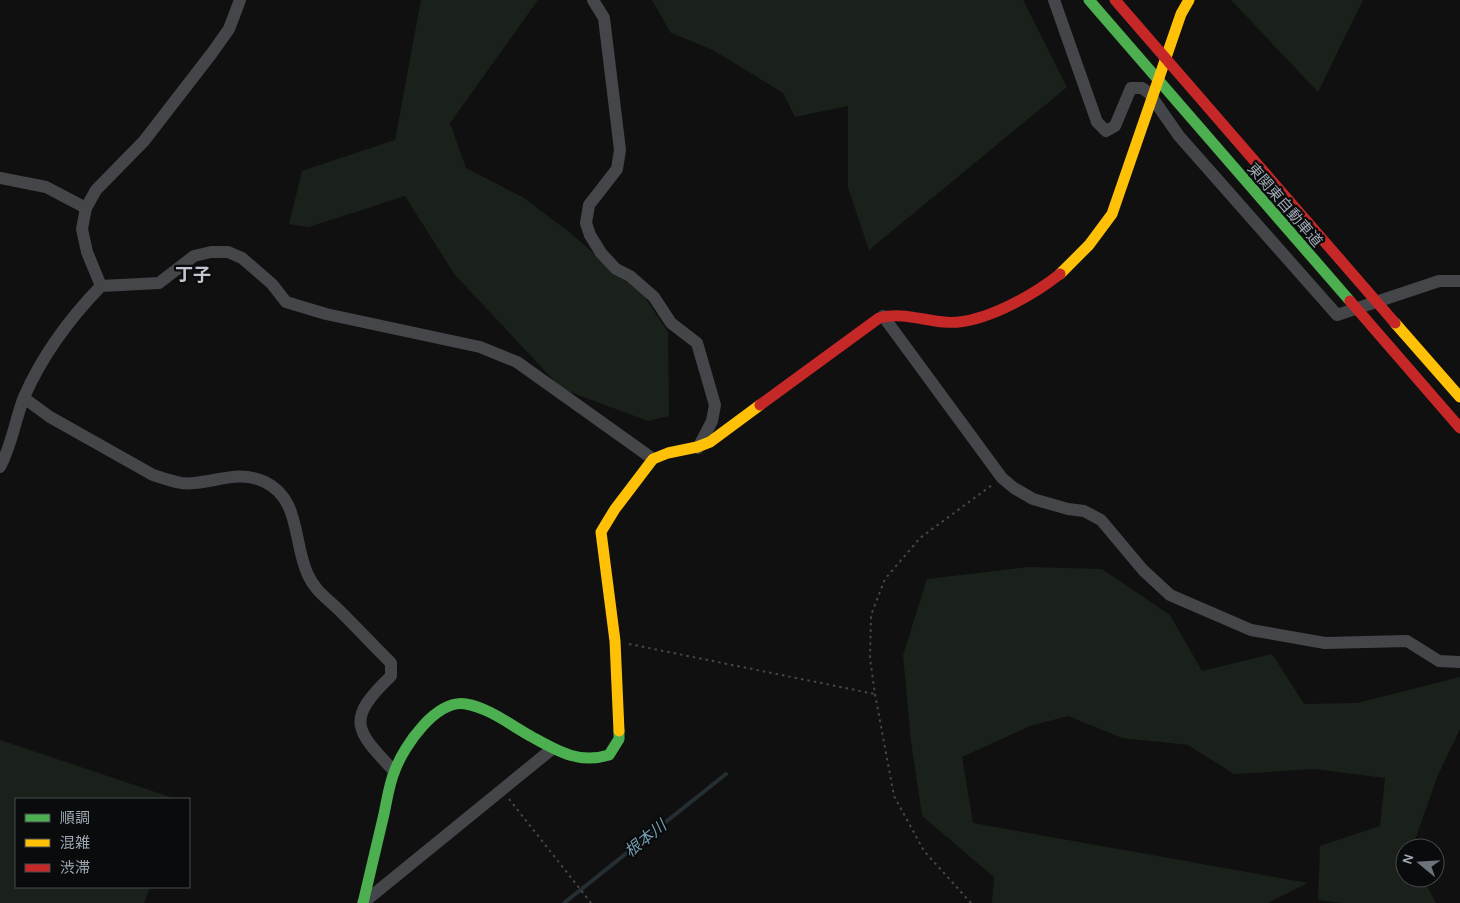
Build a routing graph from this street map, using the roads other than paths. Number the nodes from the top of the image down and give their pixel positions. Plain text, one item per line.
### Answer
1 (240, 0) edge
2 (593, 0) edge
3 (1054, 0) edge
4 (1089, 0) edge
5 (1115, 0) edge
6 (1189, 0) edge
7 (1152, 99) junction
8 (0, 178) edge
9 (86, 208) junction
10 (1460, 281) edge
11 (101, 286) junction
12 (883, 316) junction
13 (1460, 397) edge
14 (24, 398) junction
15 (1460, 428) edge
16 (698, 449) junction
17 (654, 459) junction
18 (0, 467) edge
19 (1460, 662) edge
20 (552, 749) junction
21 (394, 771) junction
22 (363, 903) edge

1 - 9 street
2 - 16 street
3 - 7 street
4 - 15 main road, 東関東自動車道
5 - 13 main road, 東関東自動車道
6 - 7 main road
7 - 10 street
7 - 12 main road
8 - 9 street
9 - 11 street
11 - 14 street
11 - 17 street
12 - 16 main road
12 - 19 street
14 - 18 street
14 - 21 street
16 - 17 main road
17 - 20 main road
20 - 21 main road
20 - 22 street
21 - 22 main road

